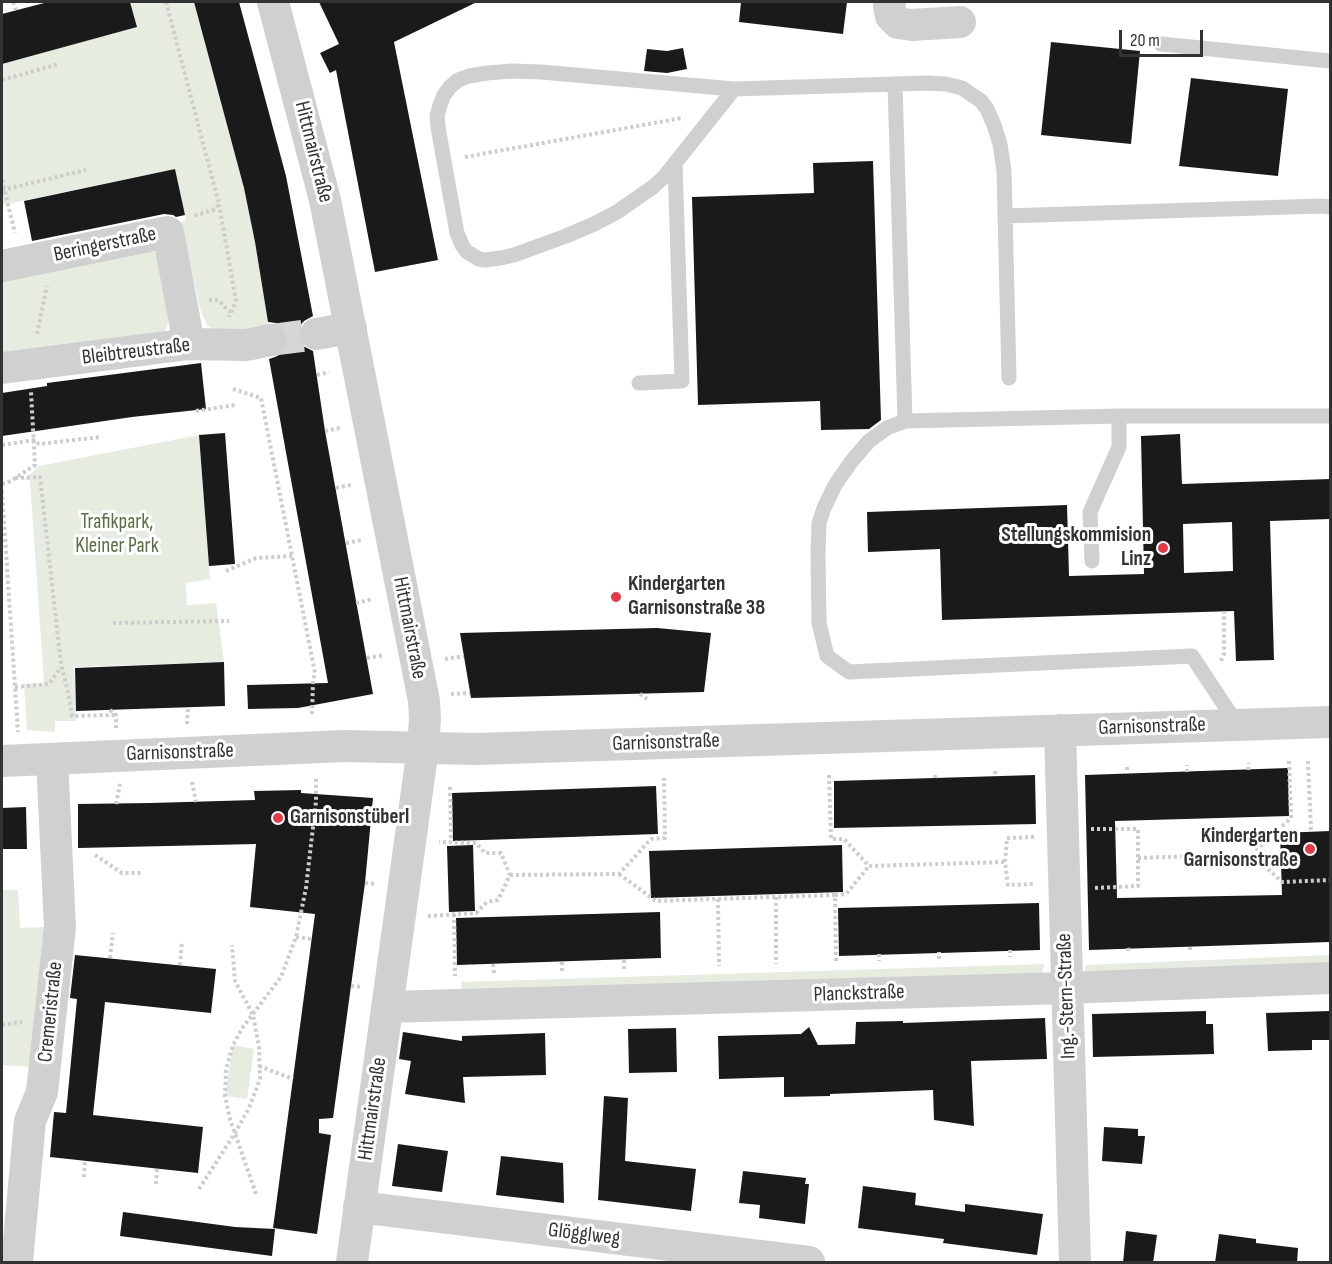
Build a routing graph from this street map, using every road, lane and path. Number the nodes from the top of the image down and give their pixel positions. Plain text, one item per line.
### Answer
1 (13, 2) edge
2 (166, 2) edge
3 (273, 2) edge
4 (890, 2) edge
5 (16, 10) dead end
6 (960, 22) dead end
7 (1161, 44) dead end
8 (1330, 61) edge
9 (59, 64) dead end
10 (2, 80) edge
11 (895, 84) junction
12 (734, 89) junction
13 (716, 112) junction
14 (444, 160) junction
15 (675, 163) junction
16 (86, 170) dead end
17 (2, 180) edge
18 (3, 190) edge
19 (219, 204) junction
20 (1330, 207) edge
21 (1005, 216) junction
22 (186, 218) dead end
23 (9, 254) edge
24 (45, 258) junction
25 (228, 327) dead end
26 (351, 327) junction
27 (316, 334) tunnel mouth
28 (271, 340) tunnel mouth
29 (189, 344) junction
30 (32, 364) junction
31 (2, 368) edge
32 (1009, 378) dead end
33 (639, 383) dead end
34 (232, 389) dead end
35 (235, 405) dead end
36 (196, 411) dead end
37 (1119, 416) junction
38 (1330, 416) edge
39 (905, 421) junction
40 (101, 437) dead end
41 (34, 440) junction
42 (2, 445) edge
43 (15, 478) junction
44 (2, 484) edge
45 (2, 491) edge
46 (292, 556) junction
47 (1092, 561) dead end
48 (226, 571) dead end
49 (1224, 611) dead end
50 (229, 621) dead end
51 (113, 623) dead end
52 (387, 654) dead end
53 (464, 656) dead end
54 (367, 658) dead end
55 (438, 660) dead end
56 (61, 666) junction
57 (1210, 683) junction
58 (15, 687) dead end
59 (470, 693) dead end
60 (445, 694) dead end
61 (640, 694) dead end
62 (647, 699) dead end
63 (110, 710) dead end
64 (116, 715) junction
65 (312, 720) dead end
66 (1330, 722) edge
67 (1237, 724) junction
68 (1060, 730) junction
69 (117, 735) dead end
70 (423, 748) junction
71 (10, 750) edge
72 (52, 759) junction
73 (1290, 761) dead end
74 (1308, 761) dead end
75 (1249, 763) dead end
76 (1187, 765) dead end
77 (1126, 767) dead end
78 (316, 768) dead end
79 (1248, 770) dead end
80 (936, 772) dead end
81 (1187, 772) dead end
82 (1127, 773) dead end
83 (191, 775) dead end
84 (829, 775) dead end
85 (121, 777) dead end
86 (664, 778) dead end
87 (935, 778) dead end
88 (450, 783) dead end
89 (196, 802) dead end
90 (116, 804) dead end
91 (1084, 829) dead end
92 (1311, 831) dead end
93 (1041, 837) dead end
94 (434, 842) dead end
95 (451, 842) junction
96 (1252, 854) junction
97 (95, 855) dead end
98 (1138, 858) junction
99 (1005, 862) junction
100 (869, 866) junction
101 (141, 873) dead end
102 (619, 874) junction
103 (510, 875) junction
104 (1330, 880) edge
105 (1041, 884) dead end
106 (1086, 888) dead end
107 (835, 895) junction
108 (772, 896) junction
109 (718, 899) junction
110 (454, 914) junction
111 (425, 916) dead end
112 (113, 933) dead end
113 (296, 938) junction
114 (312, 939) dead end
115 (182, 940) dead end
116 (232, 945) dead end
117 (1010, 950) dead end
118 (939, 952) dead end
119 (879, 954) dead end
120 (1010, 957) dead end
121 (110, 958) dead end
122 (624, 959) dead end
123 (939, 959) dead end
124 (879, 961) dead end
125 (562, 962) dead end
126 (836, 962) dead end
127 (493, 964) dead end
128 (776, 964) dead end
129 (180, 965) dead end
130 (719, 966) dead end
131 (624, 969) dead end
132 (562, 971) dead end
133 (494, 973) dead end
134 (455, 976) dead end
135 (1330, 978) edge
136 (1066, 988) junction
137 (387, 1007) junction
138 (253, 1015) junction
139 (260, 1066) junction
140 (293, 1079) dead end
141 (235, 1134) junction
142 (85, 1161) dead end
143 (157, 1168) dead end
144 (84, 1177) dead end
145 (156, 1184) dead end
146 (199, 1189) dead end
147 (256, 1194) dead end
148 (359, 1207) junction
149 (17, 1263) edge
150 (352, 1263) edge
151 (809, 1263) edge
152 (1075, 1263) edge

1 - 5 path
2 - 19 path
3 - 26 street, Hittmairstraße
4 - 6 street
7 - 8 lane
9 - 10 path
11 - 12 lane
11 - 21 lane
11 - 39 lane
12 - 13 lane
12 - 14 lane
13 - 14 path
13 - 15 lane
14 - 15 lane
15 - 33 lane
16 - 18 path
17 - 18 path
18 - 23 path
19 - 22 path
19 - 25 path
20 - 21 lane
21 - 32 lane
23 - 24 street, Beringerstraße
24 - 29 street, Beringerstraße
24 - 30 path
26 - 27 street
26 - 70 street, Hittmairstraße
28 - 29 street, Bleibtreustraße
29 - 30 street, Bleibtreustraße
30 - 31 street, Bleibtreustraße
30 - 41 path
34 - 46 path
35 - 36 path
37 - 38 lane
37 - 39 lane
37 - 47 lane
39 - 57 lane
40 - 41 path
41 - 42 path
41 - 43 path
43 - 44 path
43 - 56 path
45 - 71 path
46 - 48 path
46 - 65 path
49 - 57 path
50 - 51 path
52 - 54 path
53 - 55 path
56 - 58 path
56 - 64 path
57 - 67 lane
59 - 60 path
61 - 62 path
63 - 64 path
64 - 69 path
66 - 67 street, Garnisonstraße
67 - 68 street, Garnisonstraße
68 - 70 street, Garnisonstraße
68 - 136 street, Ing.-Stern-Straße
70 - 72 street, Garnisonstraße
70 - 137 street, Hittmairstraße
71 - 72 street, Garnisonstraße
72 - 149 street, Cremeristraße
73 - 96 path
74 - 92 path
75 - 79 path
76 - 81 path
77 - 82 path
78 - 113 path
80 - 87 path
83 - 89 path
84 - 100 path
85 - 90 path
86 - 102 path
88 - 95 path
91 - 98 path
93 - 99 path
94 - 95 path
95 - 103 path
96 - 98 path
96 - 104 path
97 - 101 path
98 - 106 path
99 - 100 path
99 - 105 path
100 - 107 path
102 - 103 path
102 - 109 path
103 - 110 path
107 - 108 path
107 - 126 path
108 - 109 path
108 - 128 path
109 - 130 path
110 - 111 path
110 - 134 path
112 - 121 path
113 - 114 path
113 - 138 path
115 - 129 path
116 - 138 path
117 - 120 path
118 - 123 path
119 - 124 path
122 - 131 path
125 - 132 path
127 - 133 path
135 - 136 street, Planckstraße
136 - 137 street, Planckstraße
136 - 152 street, Ing.-Stern-Straße
137 - 148 street, Hittmairstraße
138 - 139 path
138 - 141 path
139 - 140 path
139 - 141 path
141 - 146 path
141 - 147 path
142 - 144 path
143 - 145 path
148 - 150 street, Hittmairstraße
148 - 151 street, Glögglweg

